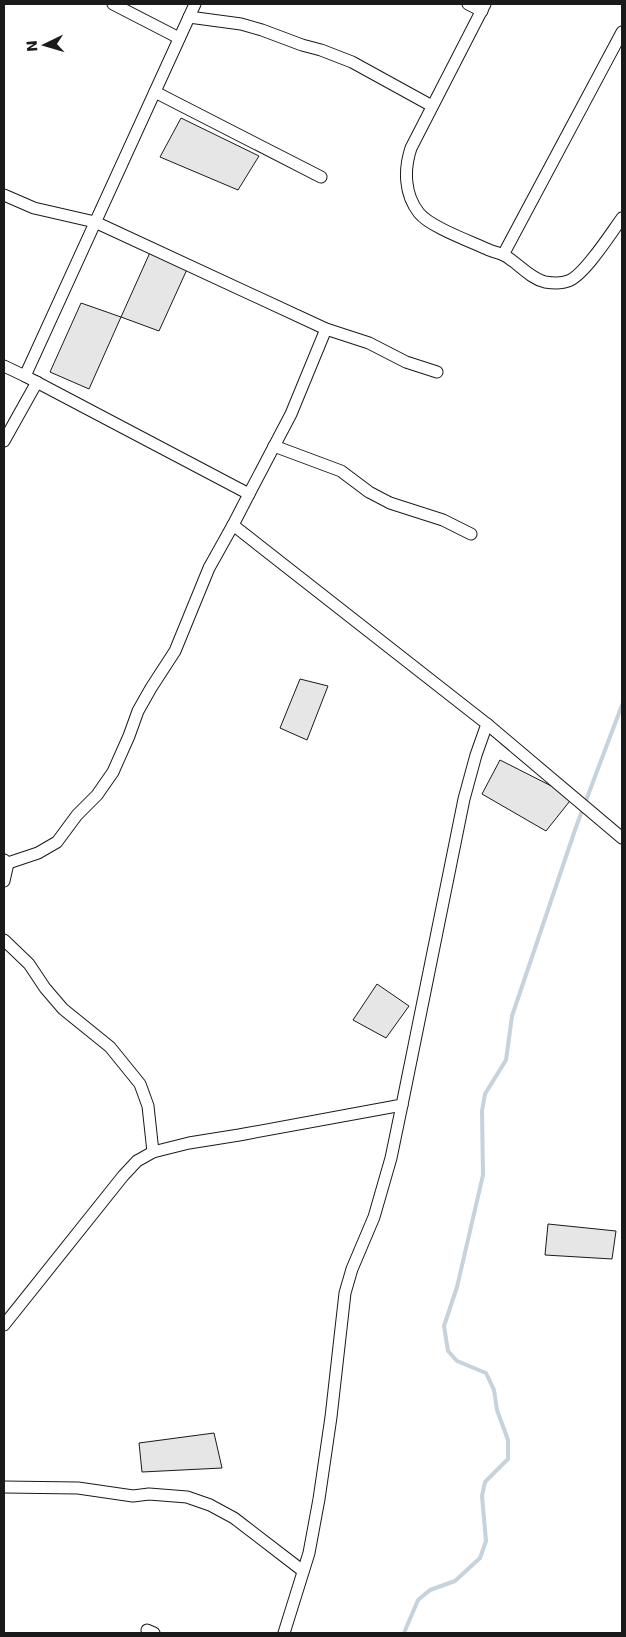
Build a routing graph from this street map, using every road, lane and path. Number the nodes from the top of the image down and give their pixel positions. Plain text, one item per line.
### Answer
1 (113, 4) edge
2 (196, 4) edge
3 (468, 4) edge
4 (483, 7) edge
5 (189, 18) junction
6 (622, 32) edge
7 (179, 38) junction
8 (155, 92) junction
9 (432, 106) junction
10 (321, 177) dead end
11 (4, 195) edge
12 (622, 218) edge
13 (95, 222) junction
14 (503, 255) junction
15 (326, 329) junction
16 (4, 366) edge
17 (437, 372) dead end
18 (25, 376) junction
19 (37, 382) junction
20 (4, 441) edge
21 (274, 446) junction
22 (249, 494) junction
23 (233, 525) junction
24 (471, 534) dead end
25 (487, 724) junction
26 (622, 838) edge
27 (6, 861) edge
28 (4, 882) edge
29 (4, 940) edge
30 (402, 1105) junction
31 (153, 1152) junction
32 (4, 1325) edge
33 (4, 1487) edge
34 (303, 1571) junction
35 (284, 1633) edge

1 - 7 street
2 - 5 street
3 - 4 street
4 - 9 street
5 - 7 street
5 - 9 street
6 - 14 street
7 - 8 street
8 - 10 street
8 - 13 street
9 - 14 street
11 - 13 street
12 - 14 street
13 - 15 street
13 - 18 street
15 - 17 street
15 - 21 street
16 - 18 street
18 - 19 street
19 - 20 street
19 - 22 street
21 - 22 street
21 - 24 street
22 - 23 street
23 - 25 street
23 - 27 street
25 - 26 street
25 - 30 street
27 - 28 street
29 - 31 street
30 - 31 street
30 - 34 street
31 - 32 street
33 - 34 street
34 - 35 street

